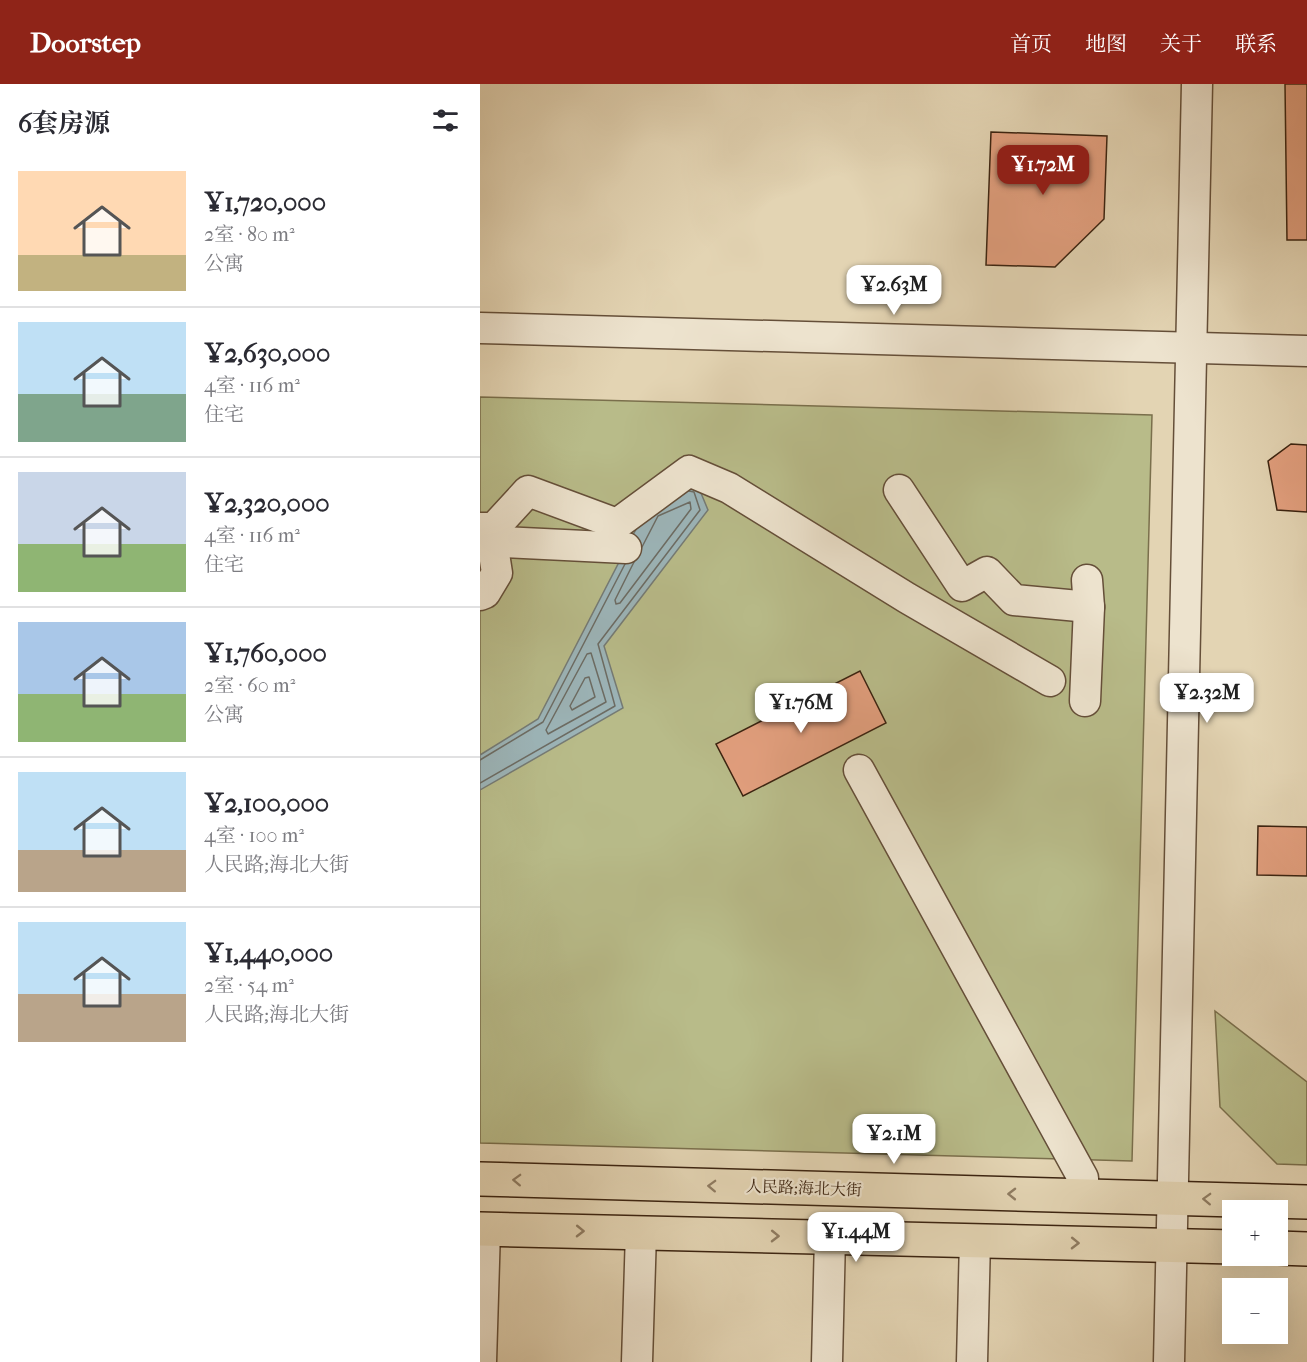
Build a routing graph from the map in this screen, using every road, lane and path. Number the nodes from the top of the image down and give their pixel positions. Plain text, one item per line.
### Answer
1 (1197, 84) edge
2 (480, 328) edge
3 (480, 343) edge
4 (1307, 351) edge
5 (1191, 357) junction
6 (1307, 366) edge
7 (899, 489) dead end
8 (484, 536) edge
9 (626, 548) dead end
10 (480, 595) edge
11 (1050, 681) dead end
12 (1085, 701) dead end
13 (859, 770) dead end
14 (480, 1179) edge
15 (1083, 1195) junction
16 (1174, 1198) junction
17 (1307, 1202) edge
18 (483, 1229) edge
19 (641, 1233) junction
20 (830, 1237) junction
21 (975, 1240) junction
22 (1173, 1245) junction
23 (1222, 1247) edge
24 (1288, 1248) edge
25 (1307, 1249) edge
26 (481, 1362) edge
27 (637, 1362) edge
28 (827, 1362) edge
29 (972, 1362) edge
30 (1169, 1362) edge

1 - 5 street
2 - 5 street
3 - 5 street
4 - 5 street
5 - 6 street
5 - 16 street
7 - 12 street
8 - 9 street
8 - 10 street
8 - 11 street
13 - 15 street
15 -> 14 main road, 人民路;海北大街
15 - 16 main road, 人民路;海北大街
17 -> 16 main road, 人民路;海北大街
16 - 22 street
18 -> 19 main road
18 - 26 street
19 -> 20 main road
19 - 27 street
20 - 21 main road
20 - 28 street
21 -> 22 main road
21 - 29 street
22 - 23 main road
22 - 30 street
24 - 25 main road

